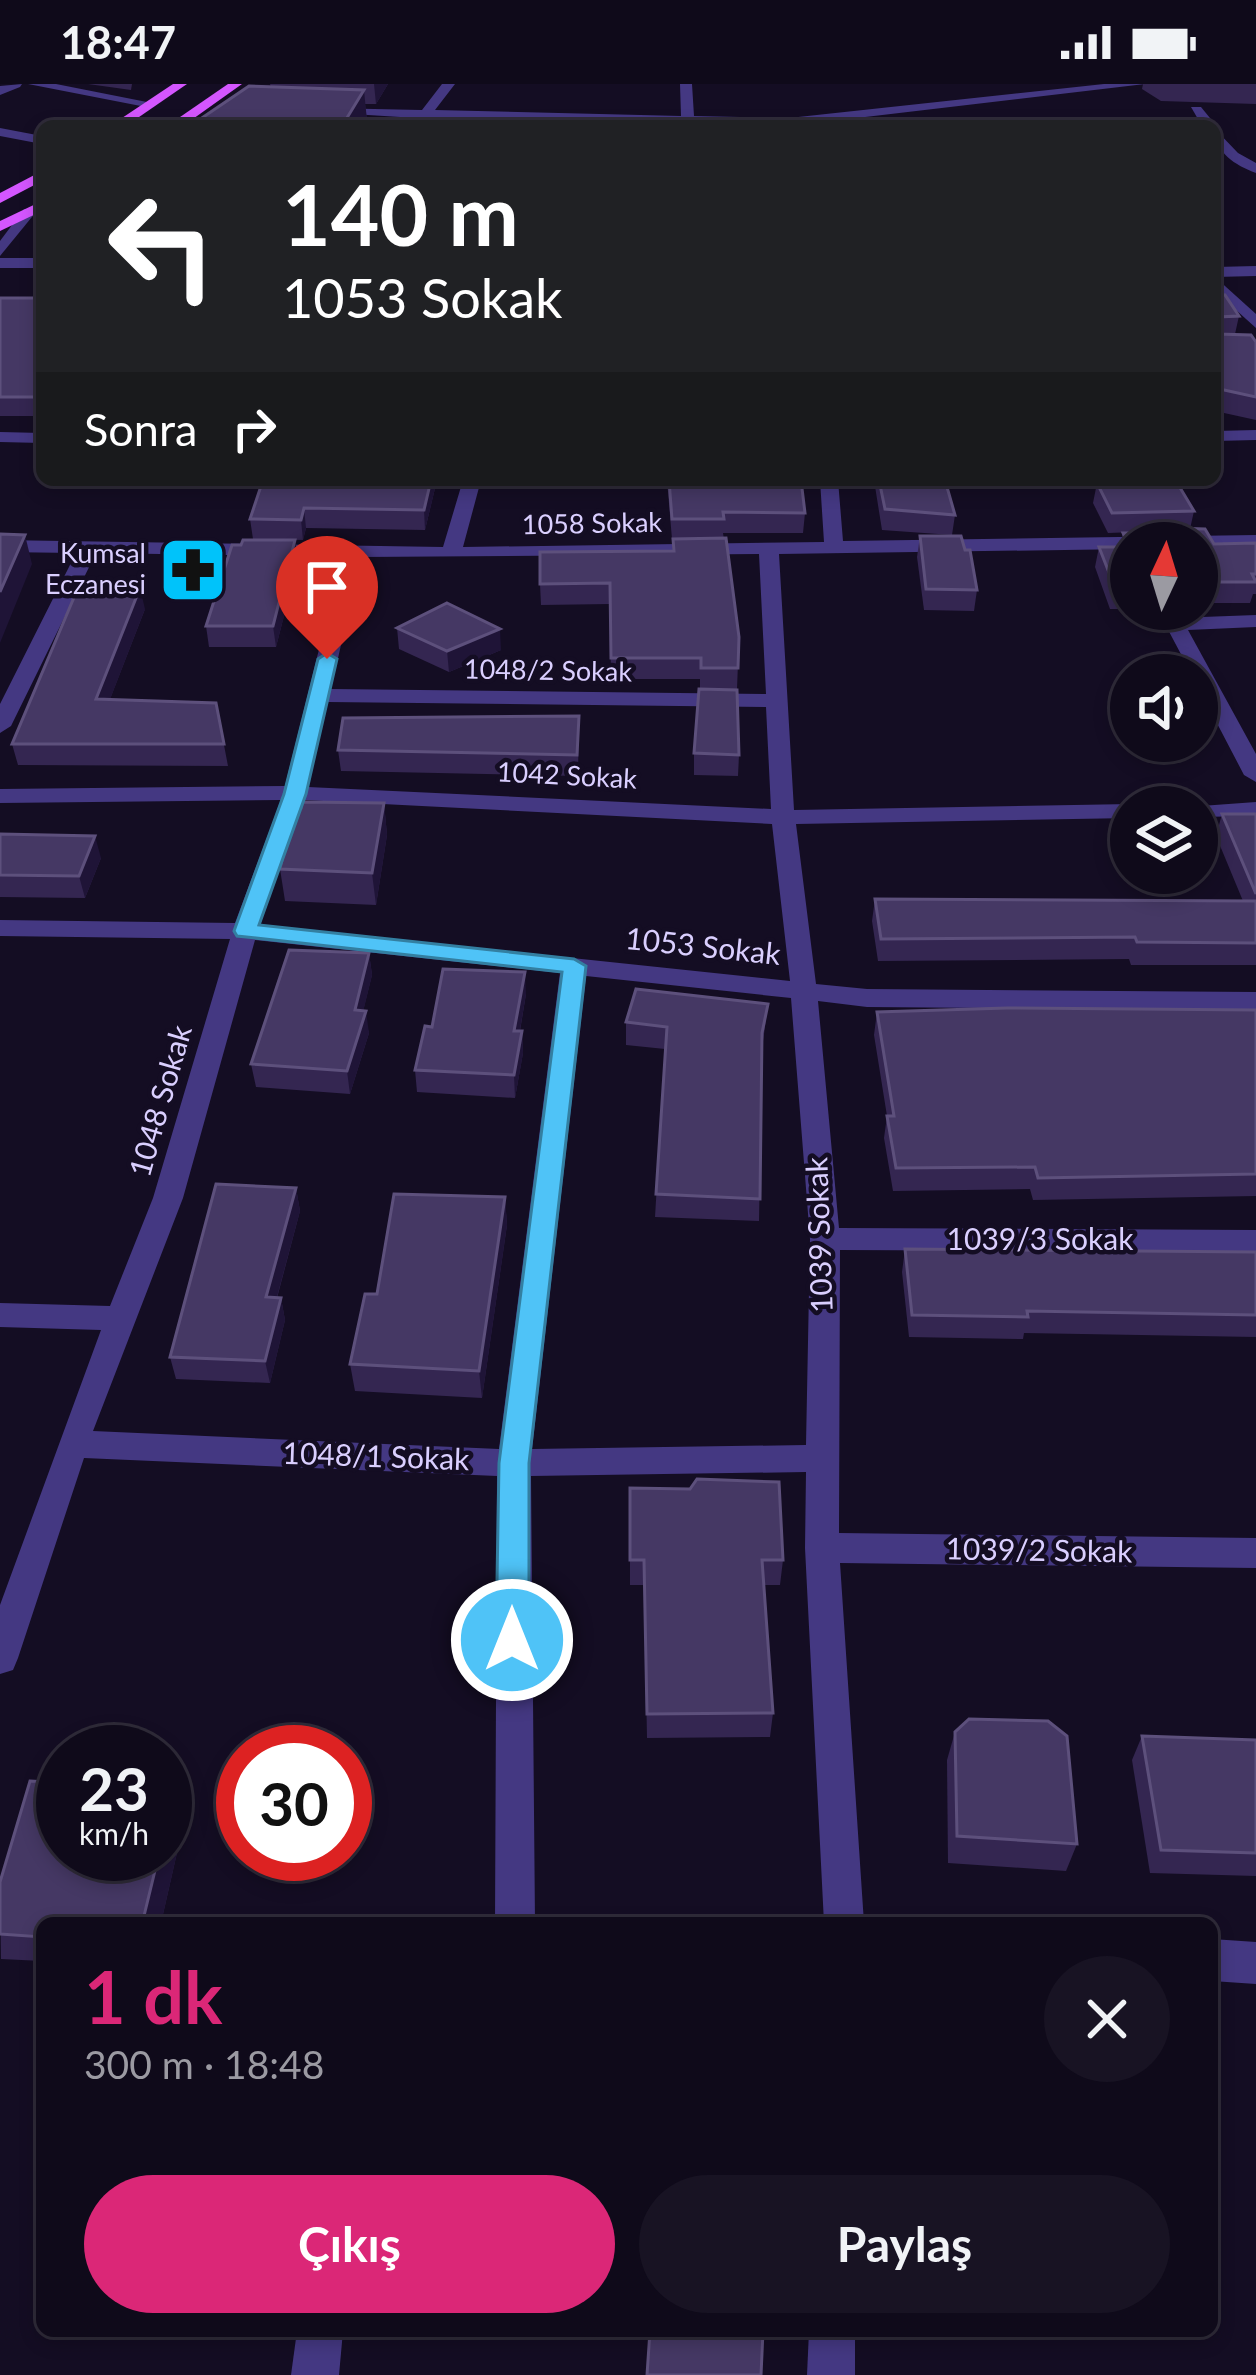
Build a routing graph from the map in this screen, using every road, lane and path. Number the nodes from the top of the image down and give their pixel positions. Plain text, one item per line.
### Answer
1 (16, 84) edge
2 (34, 84) edge
3 (182, 84) edge
4 (236, 84) edge
5 (449, 84) edge
6 (686, 84) edge
7 (1139, 84) edge
8 (1076, 88) edge
9 (0, 91) edge
10 (151, 104) junction
11 (200, 109) junction
12 (219, 110) edge
13 (1196, 110) dead end
14 (310, 112) edge
15 (126, 120) edge
16 (183, 120) edge
17 (420, 120) edge
18 (688, 120) edge
19 (837, 120) edge
20 (1204, 120) edge
21 (0, 132) edge
22 (36, 139) edge
23 (1221, 141) edge
24 (1256, 170) edge
25 (36, 178) edge
26 (2, 196) edge
27 (35, 208) edge
28 (0, 227) edge
29 (0, 250) edge
30 (36, 262) edge
31 (0, 263) edge
32 (1256, 271) edge
33 (1221, 272) edge
34 (1221, 288) edge
35 (1256, 322) edge
36 (1256, 435) edge
37 (1221, 436) edge
38 (0, 437) edge
39 (36, 438) edge
40 (470, 486) edge
41 (829, 486) edge
42 (1256, 541) edge
43 (0, 546) edge
44 (834, 547) junction
45 (770, 548) junction
46 (88, 549) junction
47 (353, 551) junction
48 (451, 553) junction
49 (1256, 621) edge
50 (319, 695) junction
51 (777, 700) junction
52 (0, 726) edge
53 (1256, 776) edge
54 (295, 794) junction
55 (0, 796) edge
56 (1256, 809) edge
57 (1218, 810) edge
58 (1110, 811) edge
59 (783, 817) junction
60 (0, 928) edge
61 (245, 931) junction
62 (574, 966) junction
63 (804, 991) junction
64 (1256, 1001) edge
65 (825, 1239) junction
66 (1256, 1241) edge
67 (0, 1315) edge
68 (118, 1318) junction
69 (71, 1444) junction
70 (824, 1458) junction
71 (514, 1463) junction
72 (822, 1549) junction
73 (1256, 1553) edge
74 (11, 1596) edge
75 (0, 1658) edge
76 (515, 1917) edge
77 (844, 1917) edge
78 (1218, 1960) edge
79 (1256, 1963) edge
80 (319, 2337) edge
81 (832, 2337) edge
82 (315, 2375) edge
83 (831, 2375) edge

1 - 9 street
2 - 10 street
3 - 10 main road
4 - 11 main road
5 - 17 street
6 - 18 street
7 - 8 street
8 - 19 street
10 - 15 main road
11 - 12 street
11 - 16 main road
13 - 20 street
14 - 17 street
21 - 22 street
23 - 24 street
25 - 26 main road
27 - 28 main road
27 - 29 street
30 - 31 street
32 - 33 street
34 - 35 street
36 - 37 street
38 - 39 street
40 - 48 street
41 - 44 street
42 - 44 street, 1058 Sokak
43 - 46 street, 1058 Sokak
44 - 45 street, 1058 Sokak
45 - 48 street, 1058 Sokak
45 - 51 street, 1039 Sokak
46 - 47 street, 1058 Sokak
46 - 52 street
47 - 48 street, 1058 Sokak
47 - 50 street, 1048 Sokak
49 - 53 street
50 - 51 street, 1048/2 Sokak
50 - 54 street, 1048 Sokak
51 - 59 street, 1039 Sokak
54 - 55 street, 1042 Sokak
54 - 59 street, 1042 Sokak
54 - 61 street, 1048 Sokak
56 - 57 street
58 - 59 street, 1042 Sokak
59 - 63 street, 1039 Sokak
60 - 61 street, 1053 Sokak
61 - 62 street, 1053 Sokak
61 - 68 street, 1048 Sokak
62 - 63 street, 1053 Sokak
62 - 71 street
63 - 64 street, 1053 Sokak
63 - 65 street, 1039 Sokak
65 - 66 street, 1039/3 Sokak
65 - 70 street, 1039 Sokak
67 - 68 street
68 - 69 street, 1048 Sokak
69 - 71 street, 1048/1 Sokak
69 - 74 street, 1048 Sokak
70 - 71 street, 1048/1 Sokak
70 - 72 street, 1039 Sokak
71 - 76 street
72 - 73 street, 1039/2 Sokak
72 - 77 street, 1039 Sokak
74 - 75 street, 1048 Sokak
78 - 79 street
80 - 82 street
81 - 83 street

